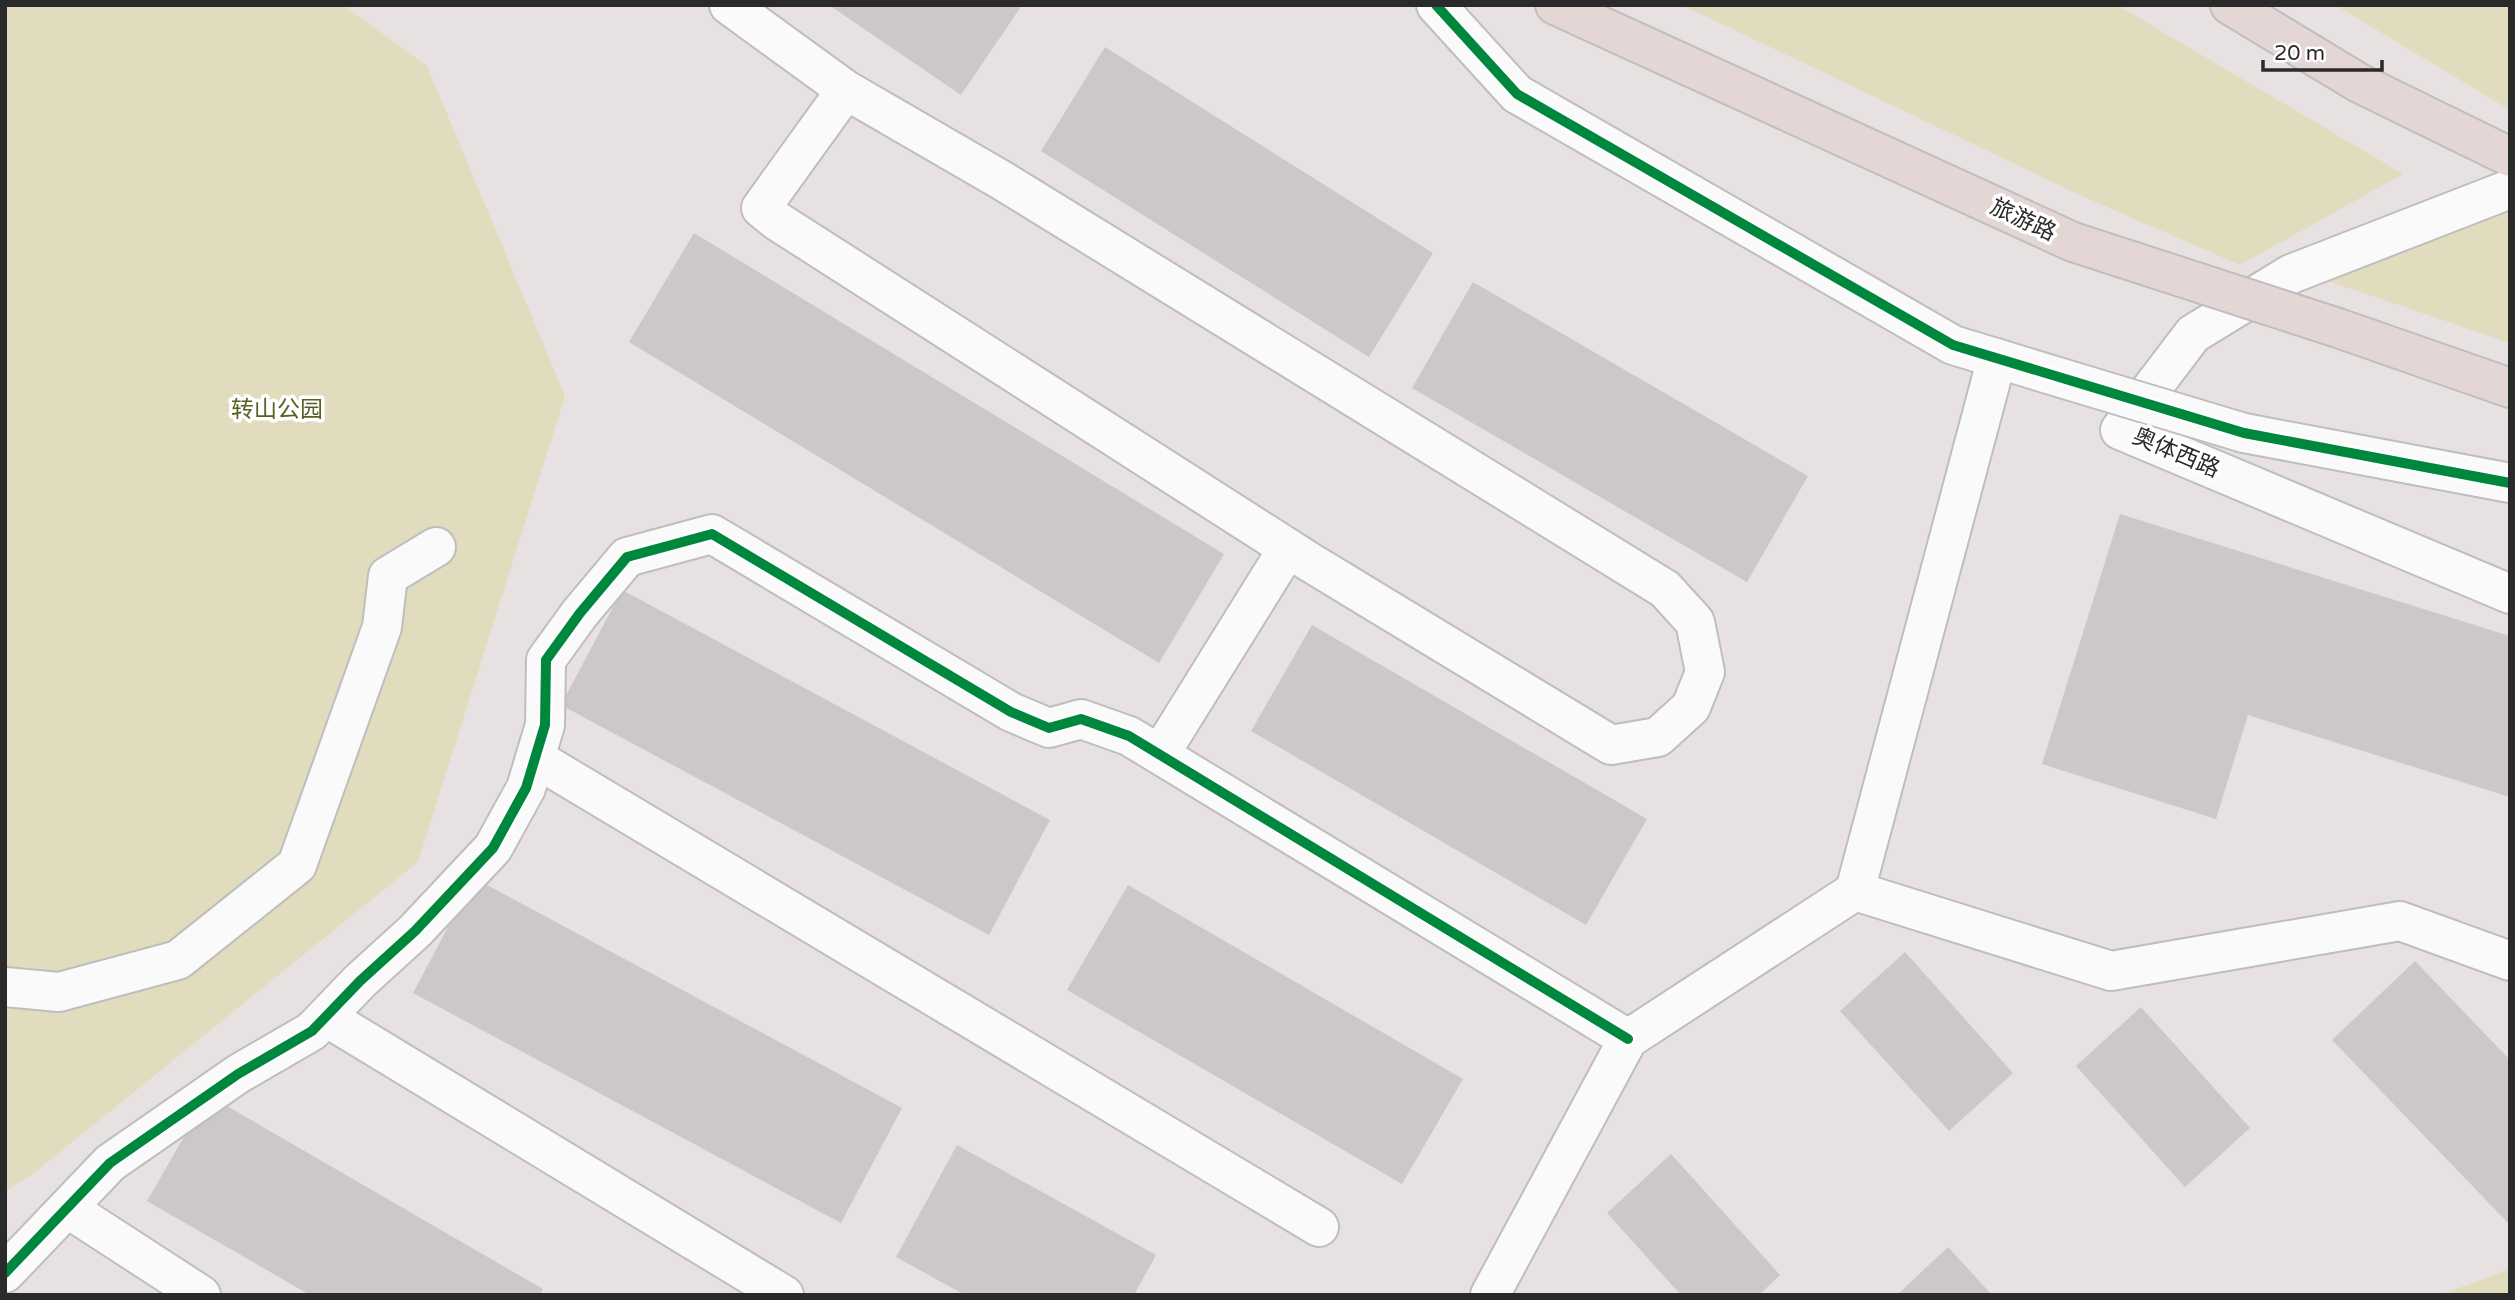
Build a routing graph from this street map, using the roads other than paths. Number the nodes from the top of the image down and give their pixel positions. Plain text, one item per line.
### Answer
1 (729, 5) edge
2 (1436, 5) edge
3 (1555, 5) edge
4 (2230, 5) edge
5 (846, 90) junction
6 (2510, 157) edge
7 (2510, 189) edge
8 (1997, 358) junction
9 (2510, 388) edge
10 (2510, 483) edge
11 (436, 547) dead end
12 (1288, 548) junction
13 (2510, 594) edge
14 (1160, 754) junction
15 (535, 758) junction
16 (1856, 891) junction
17 (2510, 961) edge
18 (5, 987) edge
19 (326, 1017) junction
20 (1628, 1039) junction
21 (67, 1208) junction
22 (1319, 1227) dead end
23 (5, 1273) edge
24 (201, 1295) edge
25 (784, 1295) edge
26 (1490, 1295) edge

1 - 5 street
2 - 8 street
3 - 9 main road, 旅游路, bridge
4 - 6 main road
5 - 12 street
5 - 12 street
7 - 13 street, 奥体西路
8 - 10 street, bridge
8 - 16 street
11 - 18 street
12 - 14 street
14 - 15 street
14 - 20 street
15 - 19 street
15 - 22 street
16 - 17 street
16 - 20 street
19 - 21 street
19 - 25 street
20 - 26 street
21 - 23 street
21 - 24 street

